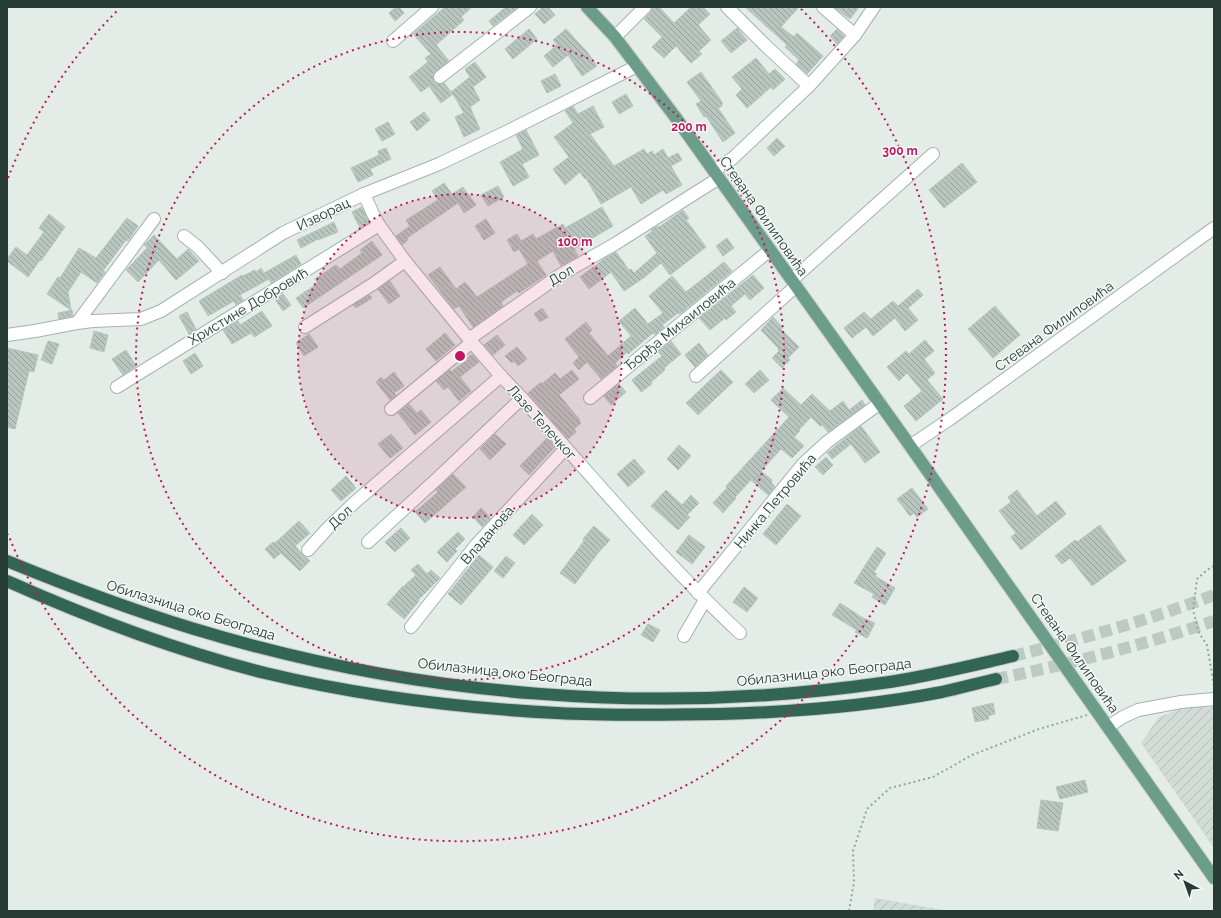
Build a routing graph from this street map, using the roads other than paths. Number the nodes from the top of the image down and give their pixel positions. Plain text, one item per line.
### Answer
1 (432, 7) edge
2 (530, 7) edge
3 (587, 7) edge
4 (645, 7) edge
5 (727, 7) edge
6 (823, 7) edge
7 (874, 7) edge
8 (855, 35) junction
9 (615, 37) junction
10 (393, 41) dead end
11 (637, 66) junction
12 (440, 77) dead end
13 (809, 86) junction
14 (933, 154) dead end
15 (716, 175) junction
16 (364, 194) junction
17 (154, 219) dead end
18 (379, 225) junction
19 (1214, 228) edge
20 (184, 236) dead end
21 (770, 250) junction
22 (405, 261) junction
23 (222, 273) junction
24 (794, 283) junction
25 (77, 322) junction
26 (305, 327) dead end
27 (7, 335) edge
28 (470, 340) junction
29 (501, 376) junction
30 (696, 376) dead end
31 (117, 387) dead end
32 (522, 398) junction
33 (590, 398) dead end
34 (880, 403) junction
35 (391, 409) dead end
36 (910, 446) junction
37 (566, 448) junction
38 (368, 542) dead end
39 (308, 550) dead end
40 (7, 561) edge
41 (7, 582) edge
42 (702, 596) junction
43 (411, 626) dead end
44 (740, 633) dead end
45 (684, 636) dead end
46 (1013, 656) tunnel mouth
47 (996, 679) tunnel mouth
48 (1214, 699) edge
49 (1108, 727) junction
50 (1214, 878) edge

1 - 10 street
2 - 12 street
3 - 9 main road, Стевана Филиповића
4 - 9 street
5 - 13 street
6 - 8 street
7 - 8 street, Дол
8 - 13 street, Дол
9 - 11 main road, Стевана Филиповића
11 - 15 main road, Стевана Филиповића
11 - 16 street, Изворац
13 - 15 street, Дол
14 - 24 street
15 - 21 main road, Стевана Филиповића
15 - 28 street, Дол
16 - 18 street, Лазе Телечког
16 - 23 street, Изворац
17 - 25 street
18 - 22 street, Лазе Телечког
18 - 31 street, Христине Добровић
19 - 36 street, Стевана Филиповића
20 - 23 street
21 - 24 main road, Стевана Филиповића
21 - 33 street, Ђорђа Михаиловића
22 - 26 street
22 - 28 street, Лазе Телечког
23 - 25 street, Изворац
24 - 30 street
24 - 34 main road, Стевана Филиповића
25 - 27 street, Изворац
28 - 29 street, Лазе Телечког
28 - 35 street, Дол
29 - 32 street, Лазе Телечког
29 - 39 street, Дол
32 - 37 street, Лазе Телечког
32 - 38 street
34 - 36 main road, Стевана Филиповића
34 - 42 street, Нинка Петровића
36 - 49 main road, Стевана Филиповића
37 - 42 street, Лазе Телечког
37 - 43 street, Владанова
40 - 46 highway, Обилазница око Београда
41 - 47 highway
42 - 44 street, Лазе Телечког
42 - 45 street, Нинка Петровића
48 - 49 street
49 - 50 main road, Стевана Филиповића

